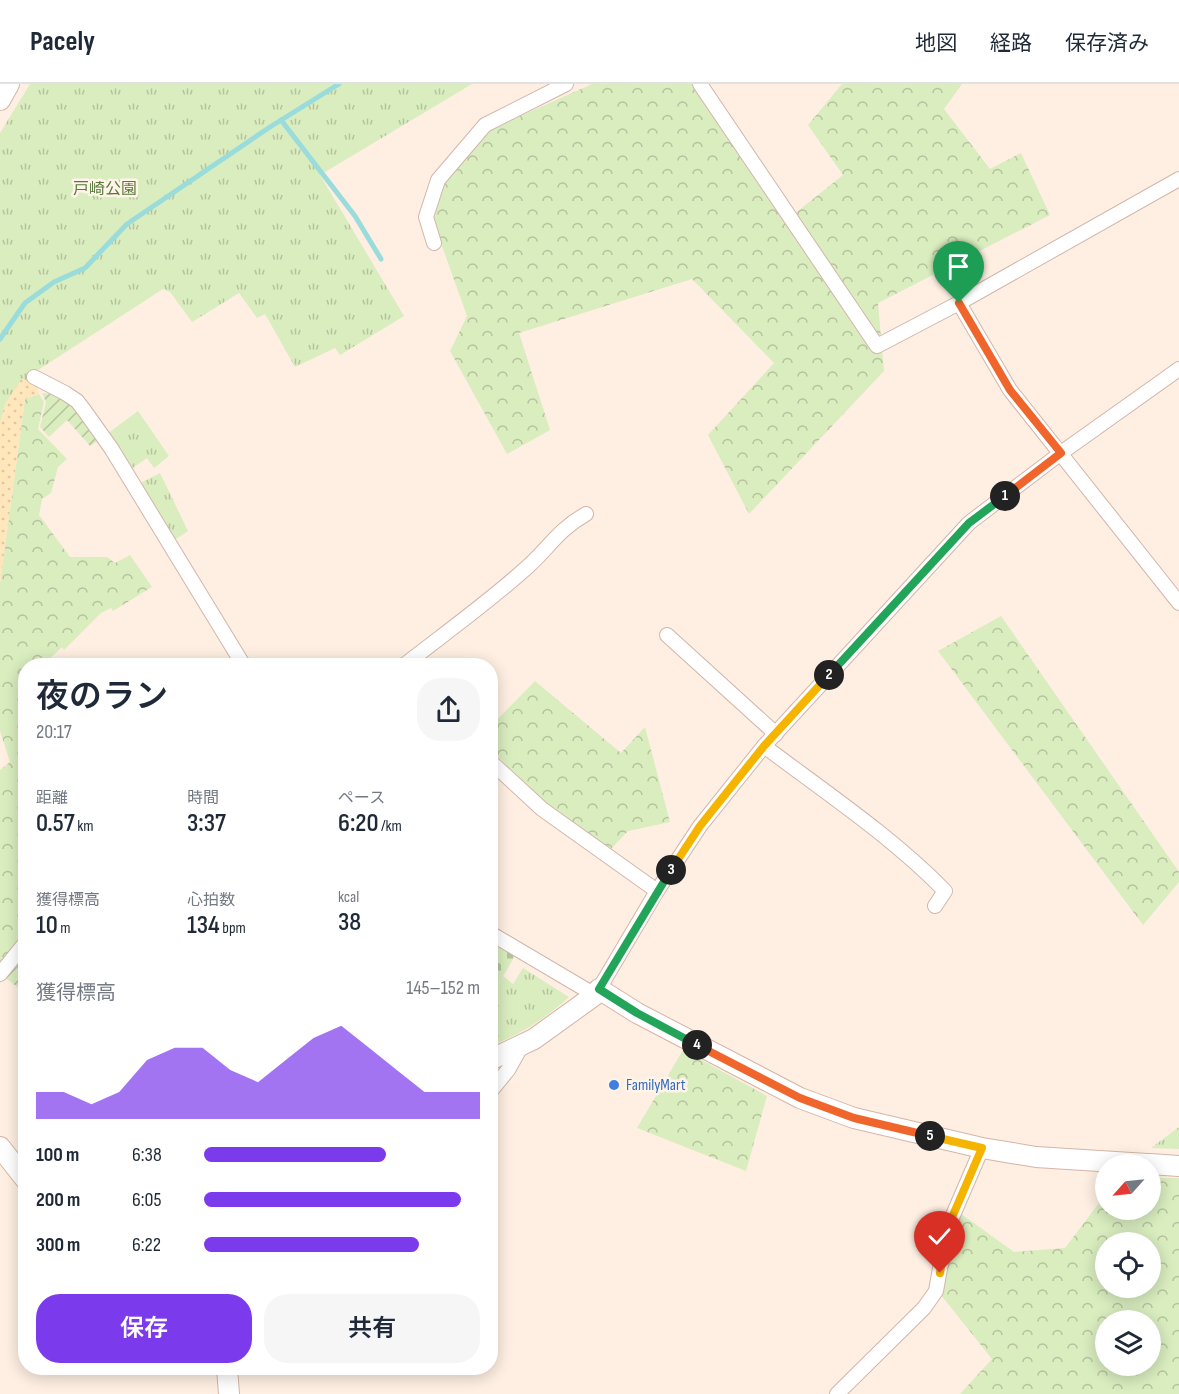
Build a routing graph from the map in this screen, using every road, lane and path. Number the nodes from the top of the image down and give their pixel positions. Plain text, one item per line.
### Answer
1 (9, 84) edge
2 (566, 84) edge
3 (700, 84) edge
4 (0, 100) edge
5 (1179, 179) edge
6 (434, 243) dead end
7 (959, 303) junction
8 (1179, 369) edge
9 (34, 377) dead end
10 (1061, 453) junction
11 (586, 514) dead end
12 (1179, 603) edge
13 (667, 635) dead end
14 (239, 658) edge
15 (414, 658) edge
16 (776, 734) junction
17 (764, 746) junction
18 (498, 768) edge
19 (657, 891) junction
20 (935, 906) dead end
21 (498, 937) edge
22 (18, 955) edge
23 (0, 974) edge
24 (597, 992) junction
25 (522, 1045) junction
26 (498, 1056) edge
27 (498, 1082) edge
28 (0, 1147) edge
29 (982, 1148) junction
30 (1095, 1161) edge
31 (1161, 1165) edge
32 (1179, 1166) edge
33 (18, 1170) edge
34 (228, 1375) edge
35 (229, 1394) edge
36 (837, 1394) edge

1 - 4 street
2 - 6 street
3 - 7 street
5 - 7 street
7 - 10 street
8 - 10 street
9 - 14 street
10 - 12 street
10 - 16 street
11 - 15 street
13 - 16 street
16 - 17 street
17 - 19 street
17 - 20 street
18 - 19 street
19 - 24 street
21 - 24 street
22 - 23 street
24 - 25 street
24 - 29 street
25 - 26 street
25 - 27 street
28 - 33 street
29 - 30 street
29 - 36 street
31 - 32 street
34 - 35 street

